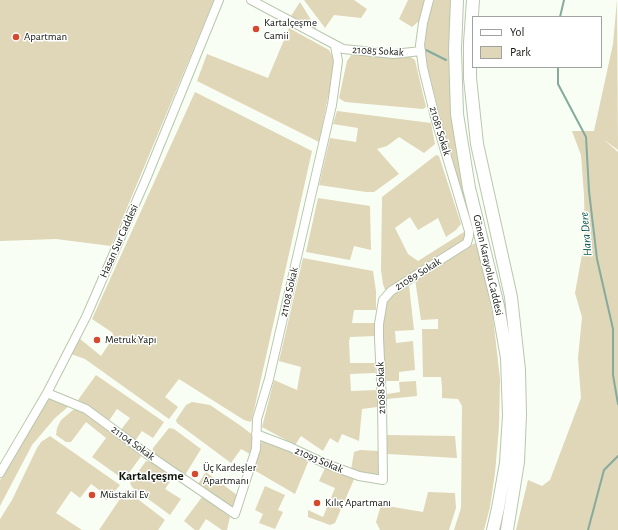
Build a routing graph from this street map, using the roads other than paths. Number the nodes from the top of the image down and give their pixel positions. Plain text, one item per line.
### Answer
1 (219, 0) edge
2 (251, 0) edge
3 (429, 0) edge
4 (457, 0) edge
5 (473, 0) edge
6 (335, 46) junction
7 (348, 50) junction
8 (421, 51) junction
9 (338, 67) junction
10 (451, 253) joint
11 (386, 296) joint
12 (47, 392) junction
13 (256, 434) junction
14 (0, 473) edge
15 (383, 480) joint
16 (235, 514) joint
17 (492, 530) edge
18 (507, 530) edge

1 - 12 street, Hasan Sur Caddesi
2 - 6 street, 21085 Sokak
3 - 8 street, 21081 Sokak
4 - 17 highway, Gönen Karayolu Caddesi
5 - 18 highway, Gönen Karayolu Caddesi
6 - 7 street, 21085 Sokak
6 - 9 street, 21108 Sokak
7 - 8 street, 21085 Sokak
7 - 9 street, 21108 Sokak
8 - 10 street, 21081 Sokak
9 - 13 street, 21108 Sokak
10 - 11 street, 21089 Sokak
11 - 15 street, 21088 Sokak
12 - 14 street, Hasan Sur Caddesi
12 - 16 street, 21104 Sokak
13 - 15 street, 21093 Sokak
13 - 16 street, 21108 Sokak

